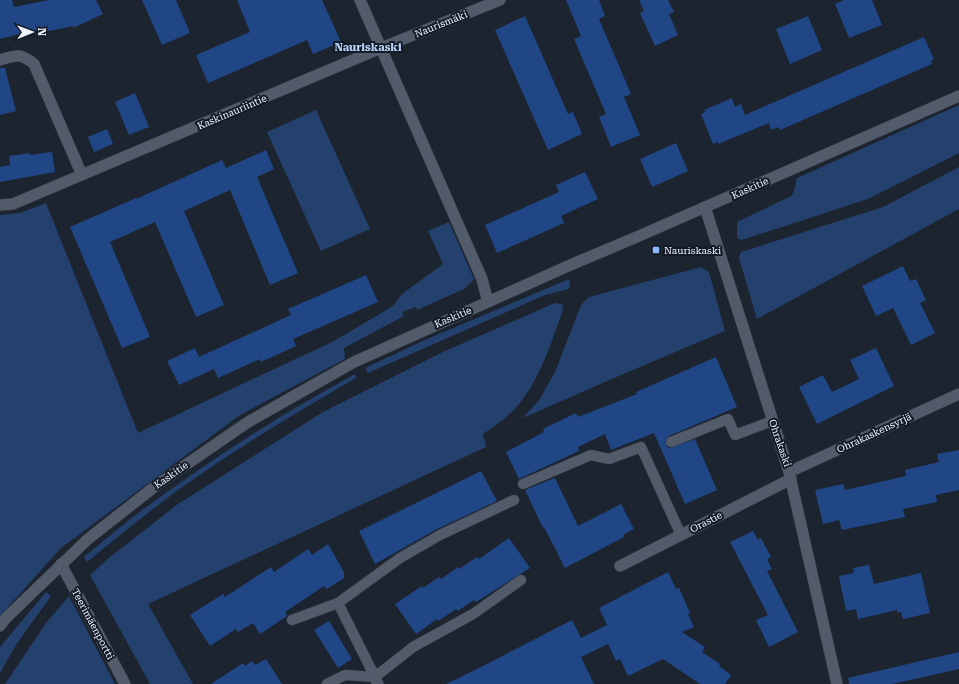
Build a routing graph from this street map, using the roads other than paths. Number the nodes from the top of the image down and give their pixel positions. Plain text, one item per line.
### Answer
1 (360, 0) edge
2 (500, 0) edge
3 (381, 48) junction
4 (0, 60) edge
5 (959, 96) edge
6 (82, 175) junction
7 (0, 205) edge
8 (705, 207) junction
9 (488, 302) junction
10 (959, 394) edge
11 (772, 421) junction
12 (671, 442) dead end
13 (790, 475) junction
14 (524, 484) dead end
15 (514, 500) dead end
16 (681, 535) junction
17 (61, 564) junction
18 (620, 566) dead end
19 (521, 580) dead end
20 (338, 603) junction
21 (292, 620) dead end
22 (0, 626) edge
23 (375, 677) edge
24 (125, 684) edge
25 (327, 684) edge
26 (837, 684) edge

1 - 3 street
2 - 3 street, Naurismäki
3 - 6 street, Kaskinauriintie
3 - 9 street
4 - 6 street
5 - 8 street, Kaskitie
6 - 7 street, Kaskinauriintie
8 - 9 street, Kaskitie
8 - 11 street, Ohrakaski
9 - 17 street, Kaskitie
10 - 13 street, Ohrakaskensyrjä
11 - 12 lane
11 - 13 street, Ohrakaski
13 - 16 street, Orastie
13 - 26 street, Ohrakaski
14 - 16 lane
15 - 20 lane
16 - 18 street, Orastie
17 - 22 street, Kaskitie
17 - 24 street, Teerimäenportti
19 - 23 lane
20 - 21 lane
20 - 23 lane
23 - 25 lane

